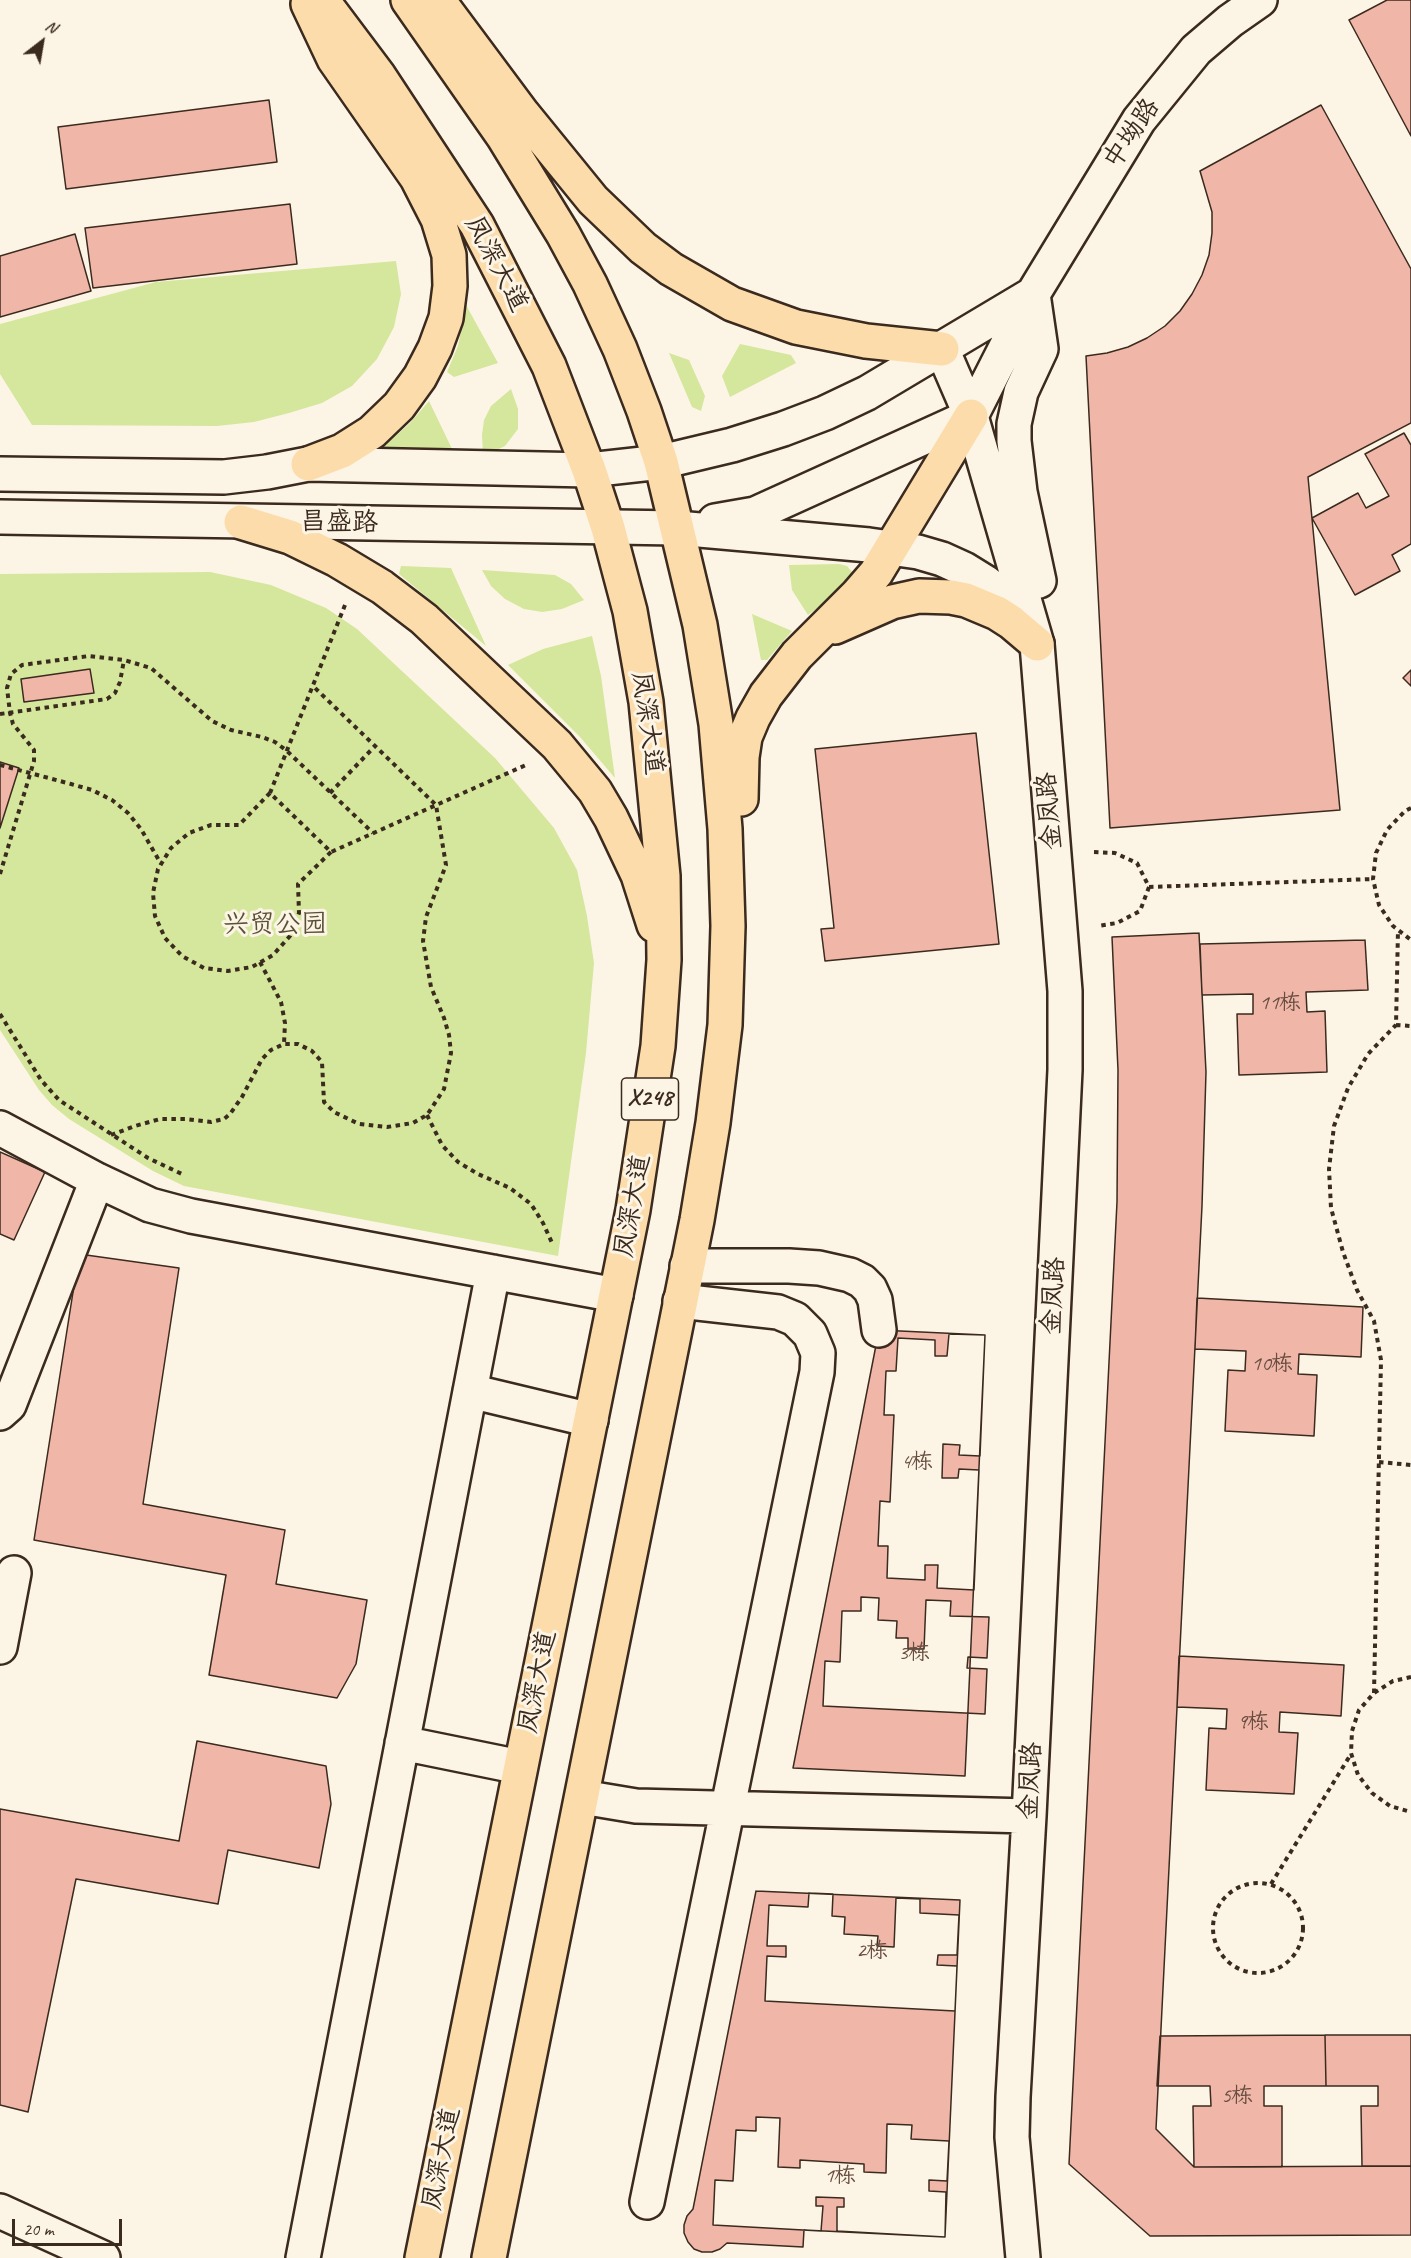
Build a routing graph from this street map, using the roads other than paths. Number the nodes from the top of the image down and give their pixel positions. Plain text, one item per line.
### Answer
1 (306, 0) edge
2 (322, 0) edge
3 (408, 0) edge
4 (438, 0) edge
5 (1260, 0) edge
6 (1033, 294) junction
7 (942, 349) junction
8 (971, 416) junction
9 (661, 462) junction
10 (308, 464) junction
11 (589, 470) junction
12 (0, 474) edge
13 (0, 517) edge
14 (242, 522) junction
15 (608, 528) junction
16 (677, 528) junction
17 (891, 548) junction
18 (815, 637) junction
19 (1037, 644) junction
20 (728, 926) junction
21 (664, 960) junction
22 (5, 1126) edge
23 (97, 1180) junction
24 (687, 1266) junction
25 (493, 1272) junction
26 (616, 1295) junction
27 (680, 1302) junction
28 (879, 1330) dead end
29 (470, 1391) junction
30 (0, 1413) edge
31 (591, 1420) junction
32 (14, 1573) dead end
33 (0, 1647) edge
34 (402, 1743) junction
35 (520, 1767) junction
36 (582, 1797) junction
37 (727, 1808) junction
38 (1029, 1816) junction
39 (647, 2202) dead end
40 (0, 2211) edge
41 (103, 2258) edge
42 (303, 2258) edge
43 (422, 2258) edge
44 (489, 2258) edge
45 (1023, 2258) edge

1 - 10 main road
2 - 11 main road, 凤深大道 / X248
3 - 9 main road, X248
4 - 7 main road
5 - 6 street, 中坳路
6 - 7 street
6 - 8 street, 中坳路
6 - 19 street
7 - 8 street, 金凤路
7 - 9 street
8 - 16 street
8 - 17 main road
8 - 19 street, 金凤路
9 - 11 street
9 - 16 main road, X248
10 - 11 street
10 - 12 street
11 - 15 main road, 凤深大道 / X248
13 - 14 street, 昌盛路
14 - 15 street, 昌盛路
14 - 21 main road
15 - 16 street, 昌盛路
15 - 21 main road, 凤深大道 / X248
16 - 17 street
16 - 20 main road, X248
17 - 18 main road
17 - 19 street
18 - 19 main road
18 - 20 main road
19 - 38 street, 金凤路
20 - 24 main road, X248
21 - 26 main road, 凤深大道 / X248
22 - 23 street
23 - 25 street
23 - 30 street
24 - 27 main road, X248
24 - 28 street
25 - 26 street
25 - 29 street
26 - 31 main road, 凤深大道 / X248
27 - 36 main road, X248
27 - 37 street
29 - 31 street
29 - 34 street
31 - 35 main road, 凤深大道 / X248
32 - 33 street
34 - 35 street
34 - 42 street
35 - 43 main road, 凤深大道 / X248
36 - 37 street
36 - 44 main road, X248
37 - 38 street
37 - 39 street
38 - 45 street, 金凤路
40 - 41 street

